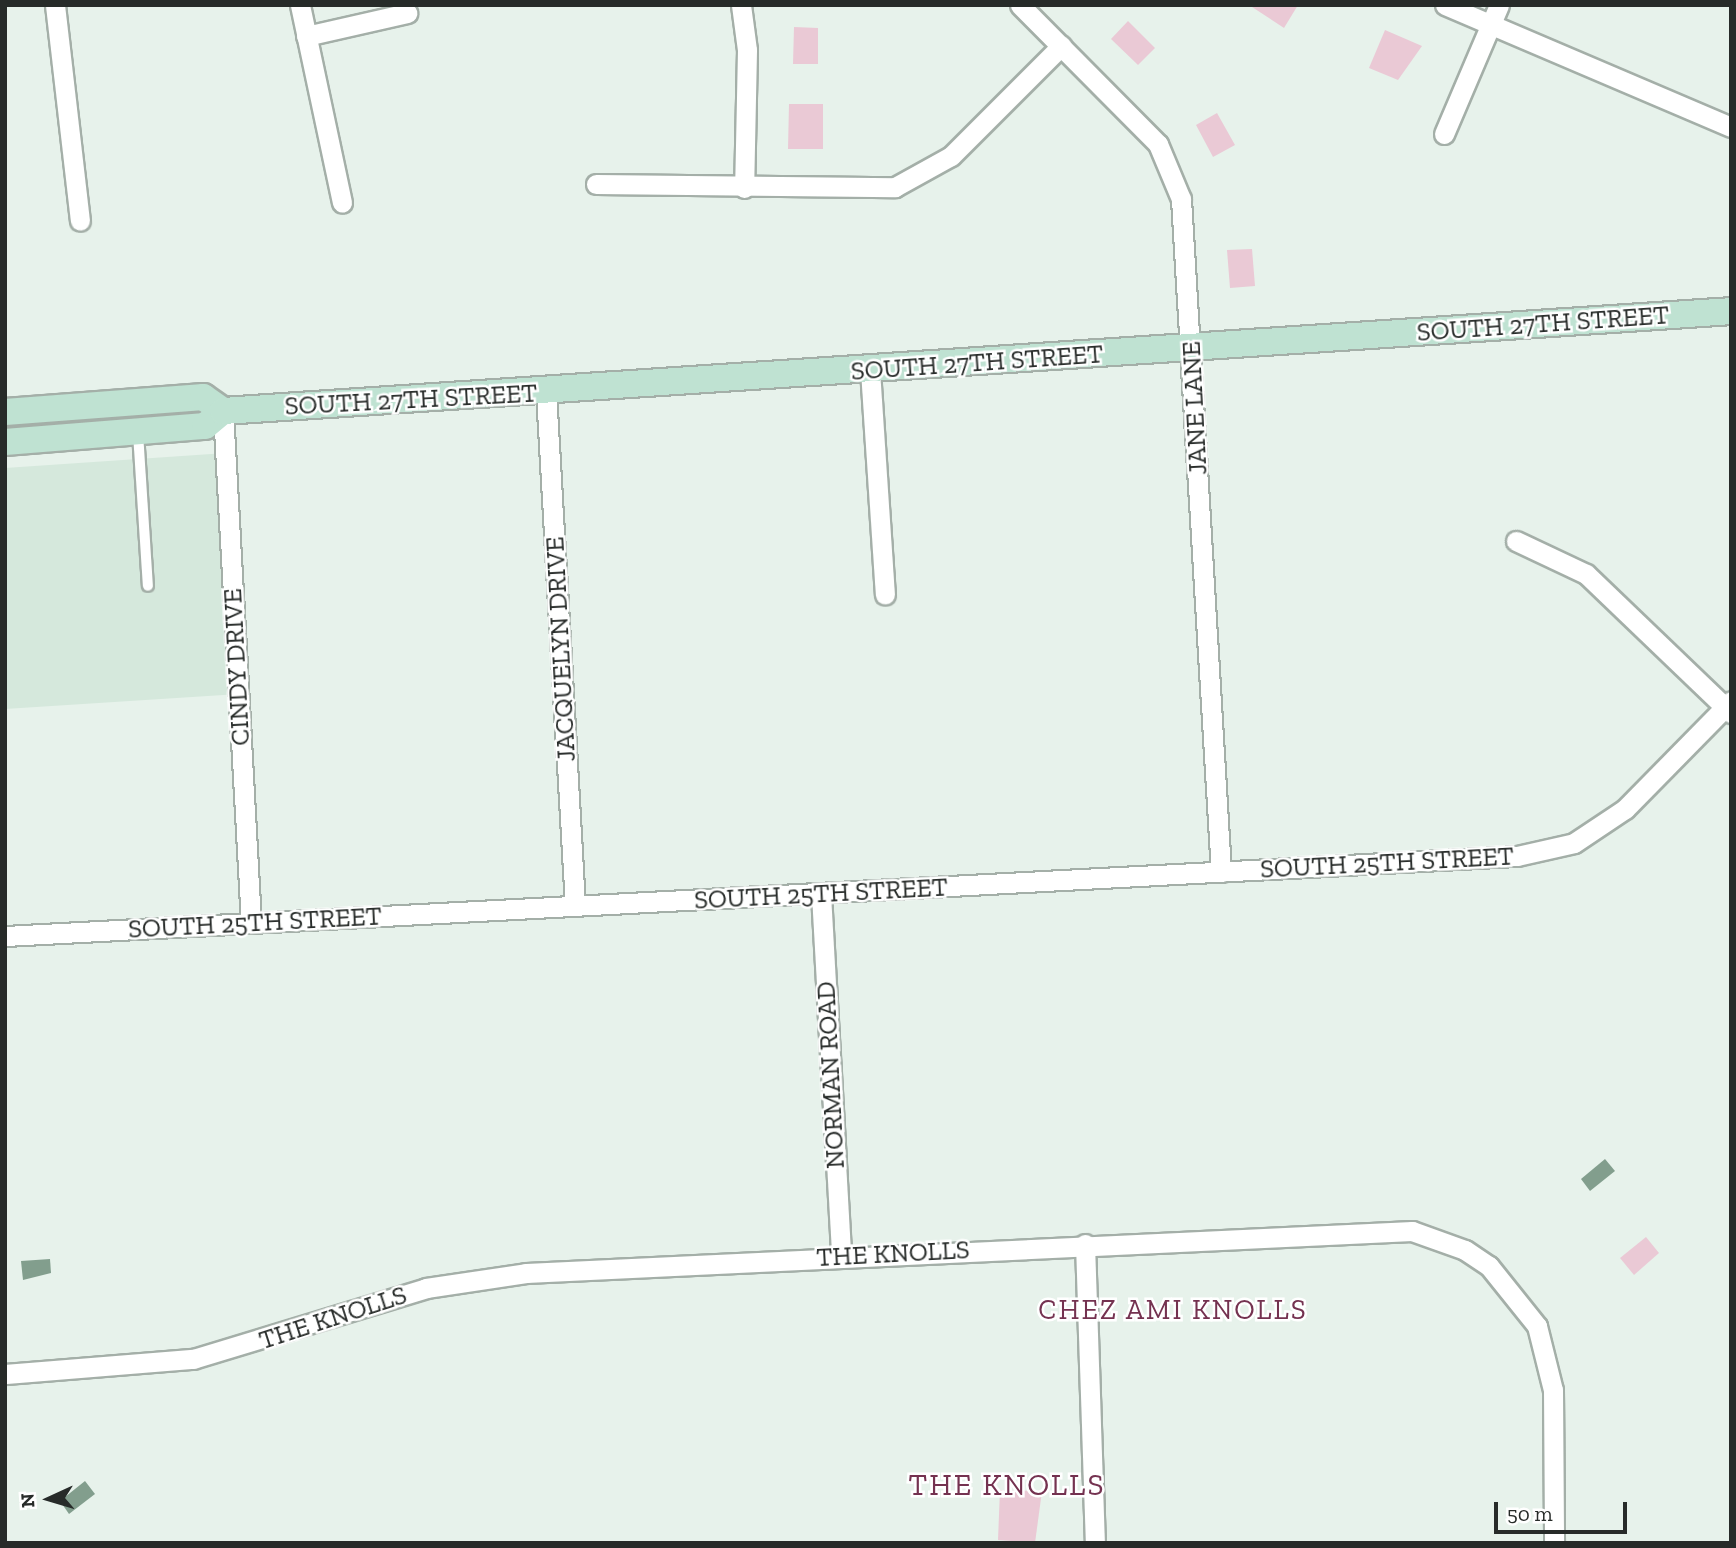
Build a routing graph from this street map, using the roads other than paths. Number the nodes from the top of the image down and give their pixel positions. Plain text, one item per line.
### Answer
1 (55, 5) edge
2 (300, 5) edge
3 (741, 5) edge
4 (1020, 5) edge
5 (1444, 5) edge
6 (1499, 5) edge
7 (407, 13) dead end
8 (1490, 26) junction
9 (306, 36) junction
10 (1061, 46) junction
11 (1731, 127) edge
12 (1444, 134) dead end
13 (596, 184) dead end
14 (744, 188) junction
15 (342, 203) dead end
16 (80, 221) dead end
17 (1731, 311) edge
18 (1191, 348) junction
19 (870, 370) junction
20 (546, 392) junction
21 (223, 411) junction
22 (5, 412) edge
23 (138, 432) junction
24 (5, 442) edge
25 (1516, 541) dead end
26 (148, 586) dead end
27 (885, 595) dead end
28 (1729, 707) edge
29 (1220, 872) junction
30 (821, 894) junction
31 (575, 906) junction
32 (251, 923) junction
33 (5, 936) edge
34 (1085, 1244) junction
35 (841, 1257) junction
36 (5, 1374) edge
37 (1095, 1543) edge
38 (1553, 1543) edge

1 - 16 street
2 - 9 street
3 - 14 street
4 - 10 street, JANE LANE
5 - 8 street
6 - 8 street
7 - 9 street
8 - 11 street
8 - 12 street
9 - 15 street
10 - 14 street
10 - 18 street, JANE LANE
13 - 14 street
17 - 18 main road, SOUTH 27TH STREET
18 - 19 main road, SOUTH 27TH STREET
18 - 29 street, JANE LANE
19 - 20 main road, SOUTH 27TH STREET
19 - 27 street
20 - 21 main road, SOUTH 27TH STREET
20 - 31 street, JACQUELYN DRIVE
21 - 22 main road, SOUTH 27TH STREET
21 - 23 main road, SOUTH 27TH STREET
21 - 32 street, CINDY DRIVE
23 - 24 main road, SOUTH 27TH STREET
23 - 26 lane
25 - 28 street
28 - 29 street, SOUTH 25TH STREET
29 - 30 street, SOUTH 25TH STREET
30 - 31 street, SOUTH 25TH STREET
30 - 35 street, NORMAN ROAD
31 - 32 street, SOUTH 25TH STREET
32 - 33 street, SOUTH 25TH STREET
34 - 35 street, THE KNOLLS
34 - 37 street
34 - 38 street, THE KNOLLS
35 - 36 street, THE KNOLLS

